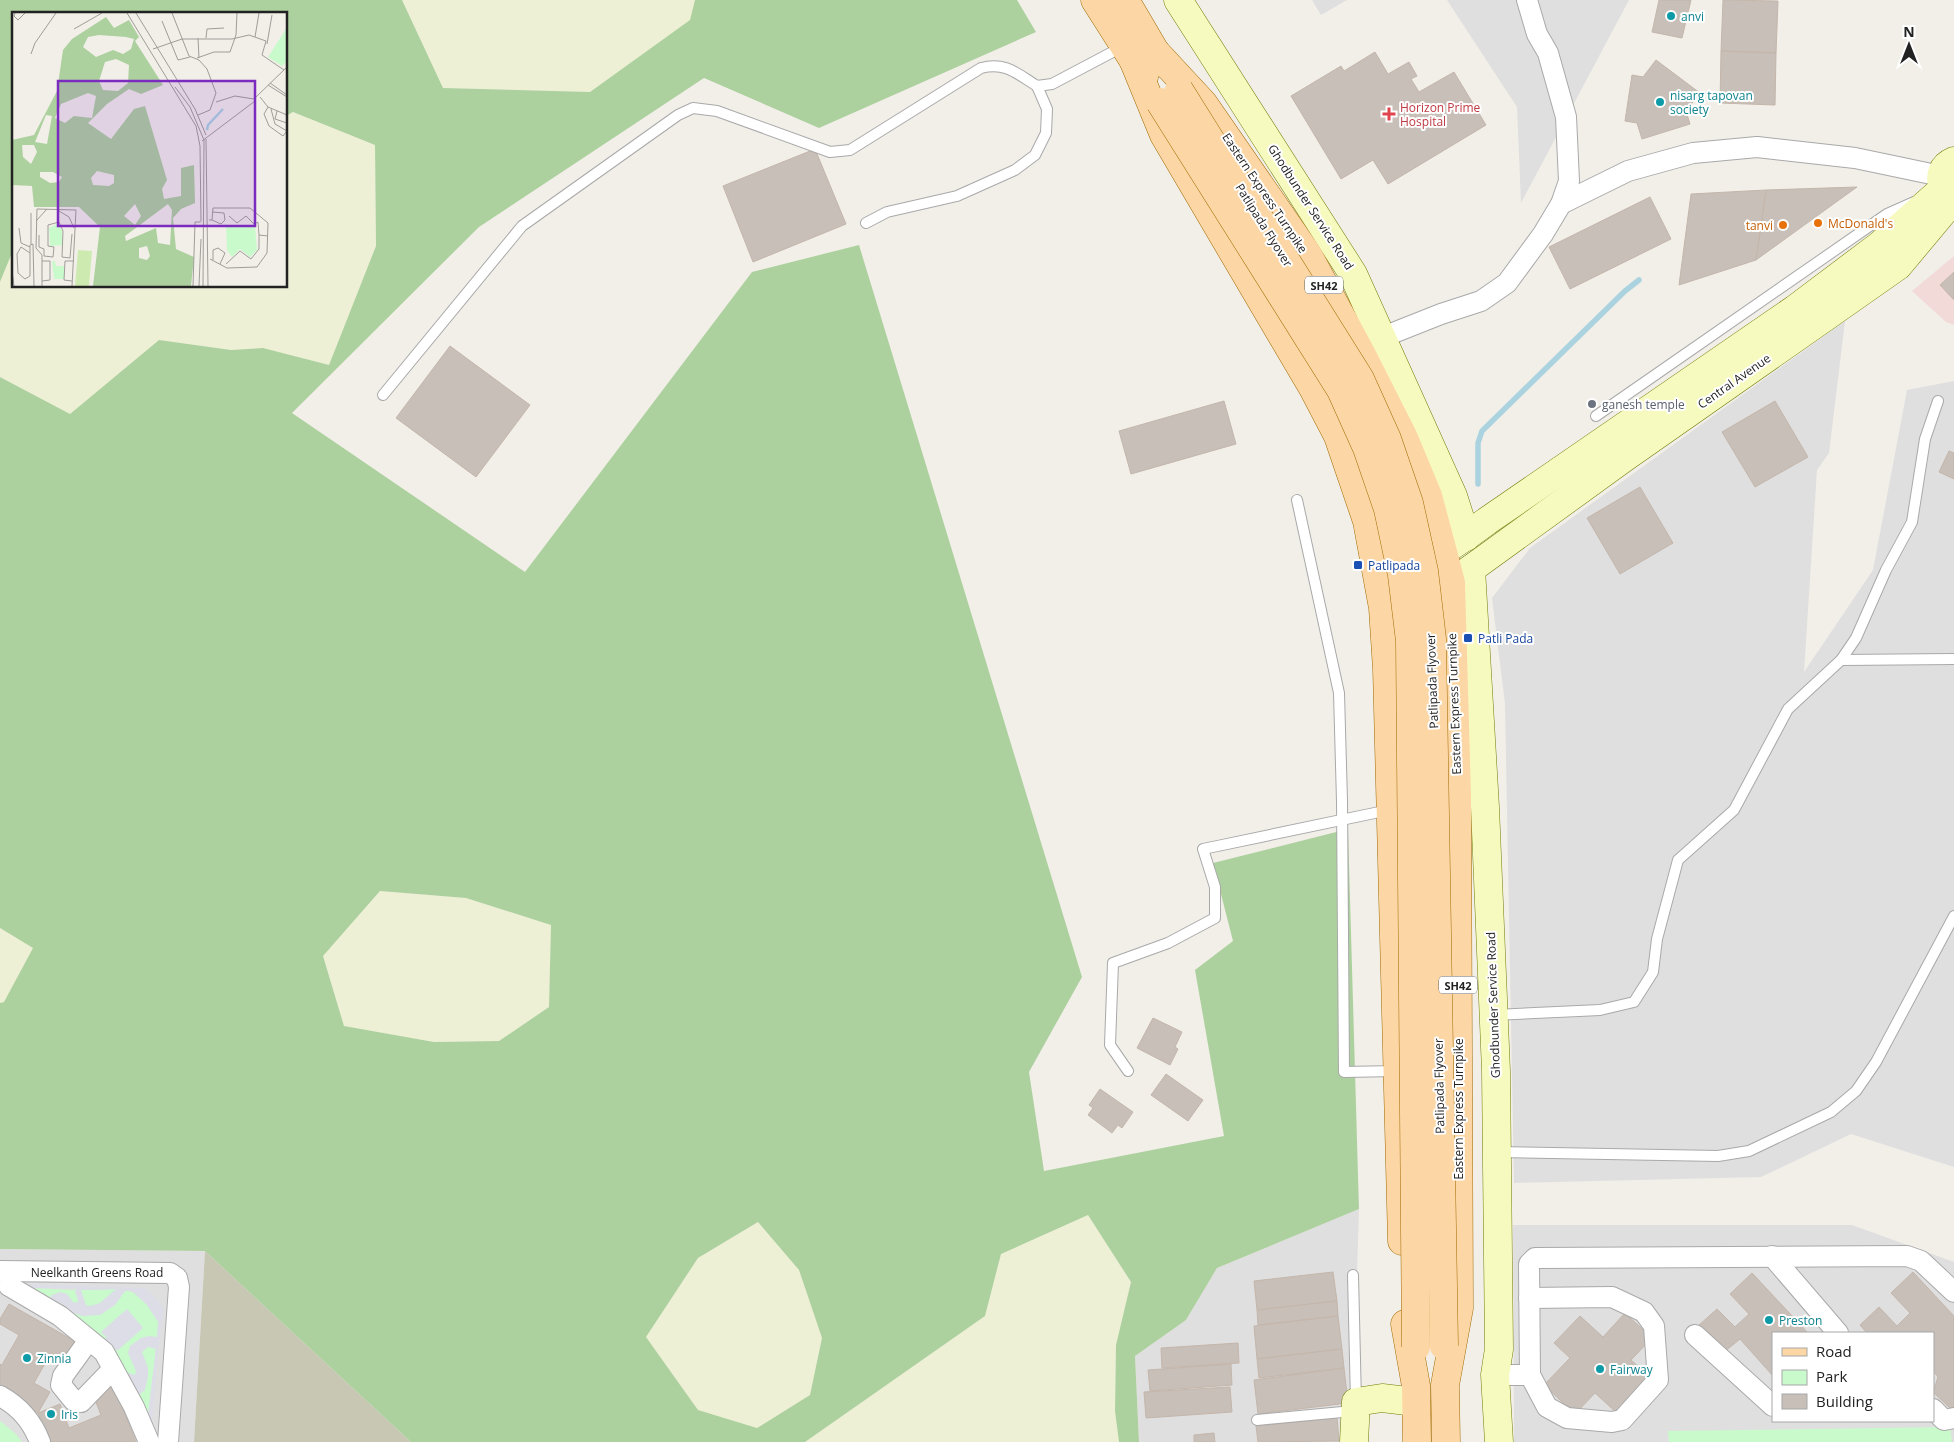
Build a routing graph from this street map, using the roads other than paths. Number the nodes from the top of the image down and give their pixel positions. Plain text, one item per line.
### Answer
1 (1094, 0) edge
2 (1125, 0) edge
3 (1178, 0) edge
4 (1527, 0) edge
5 (1137, 52) junction
6 (1037, 86) junction
7 (1169, 96) junction
8 (1949, 184) edge
9 (1562, 204) junction
10 (866, 223) dead end
11 (1382, 337) junction
12 (383, 395) dead end
13 (1938, 401) dead end
14 (1596, 416) dead end
15 (1297, 500) dead end
16 (1466, 537) junction
17 (1443, 552) junction
18 (1461, 576) junction
19 (1382, 596) junction
20 (1954, 659) edge
21 (1841, 660) junction
22 (1391, 810) junction
23 (1342, 820) junction
24 (1954, 916) edge
25 (1493, 1015) junction
26 (1128, 1071) dead end
27 (1398, 1071) junction
28 (1496, 1152) junction
29 (1772, 1256) junction
30 (1353, 1275) dead end
31 (7, 1282) edge
32 (1954, 1292) edge
33 (1529, 1298) junction
34 (1837, 1332) edge
35 (1695, 1335) dead end
36 (89, 1340) junction
37 (113, 1369) junction
38 (1495, 1374) junction
39 (1530, 1375) junction
40 (1445, 1386) junction
41 (1416, 1394) junction
42 (0, 1396) edge
43 (1772, 1405) edge
44 (1355, 1406) junction
45 (1934, 1410) edge
46 (1954, 1418) edge
47 (1257, 1420) dead end
48 (40, 1442) edge
49 (149, 1442) edge
50 (168, 1442) edge
51 (1354, 1442) edge
52 (1417, 1442) edge
53 (1446, 1442) edge
54 (1499, 1442) edge

1 - 5 main road, SH42
2 - 5 main road, SH42
3 - 11 street, Ghodbunder Service Road
4 - 9 street
5 - 6 lane
5 - 7 main road, Patlipada Flyover
5 - 17 main road, Eastern Express Turnpike / SH42
5 - 19 main road, SH42
6 - 10 lane
6 - 12 lane
7 - 40 main road, Patlipada Flyover, bridge
7 - 41 main road, Patlipada Flyover, bridge
8 - 9 street
8 - 14 lane
8 - 16 street, Central Avenue
8 - 18 street, Central Avenue
9 - 11 street
11 - 16 street, Ghodbunder Service Road
13 - 21 lane
15 - 23 lane
16 - 17 street, Central Avenue
17 - 18 main road, Eastern Express Turnpike / SH42
17 - 19 street, Central Avenue
18 - 19 street, Central Avenue
18 - 25 street, Ghodbunder Service Road
18 - 40 main road, Eastern Express Turnpike / SH42
19 - 22 main road, SH42
20 - 21 lane
21 - 25 lane
22 - 23 lane
22 - 27 main road, SH42
23 - 26 lane
23 - 27 lane
24 - 28 lane
25 - 28 street, Ghodbunder Service Road
27 - 41 main road, SH42
28 - 38 street, Ghodbunder Service Road
29 - 32 street
29 - 33 street
29 - 34 street
30 - 44 lane
31 - 36 street
31 - 50 street, Neelkanth Greens Road
33 - 39 street
33 - 39 street
35 - 43 street
36 - 37 street
36 - 37 street
37 - 49 street
38 - 39 street
38 - 54 street, Ghodbunder Service Road
40 - 53 main road, Eastern Express Turnpike / SH42
41 - 44 street
41 - 52 main road, SH42
42 - 48 street
44 - 47 lane
44 - 51 street
45 - 46 street

